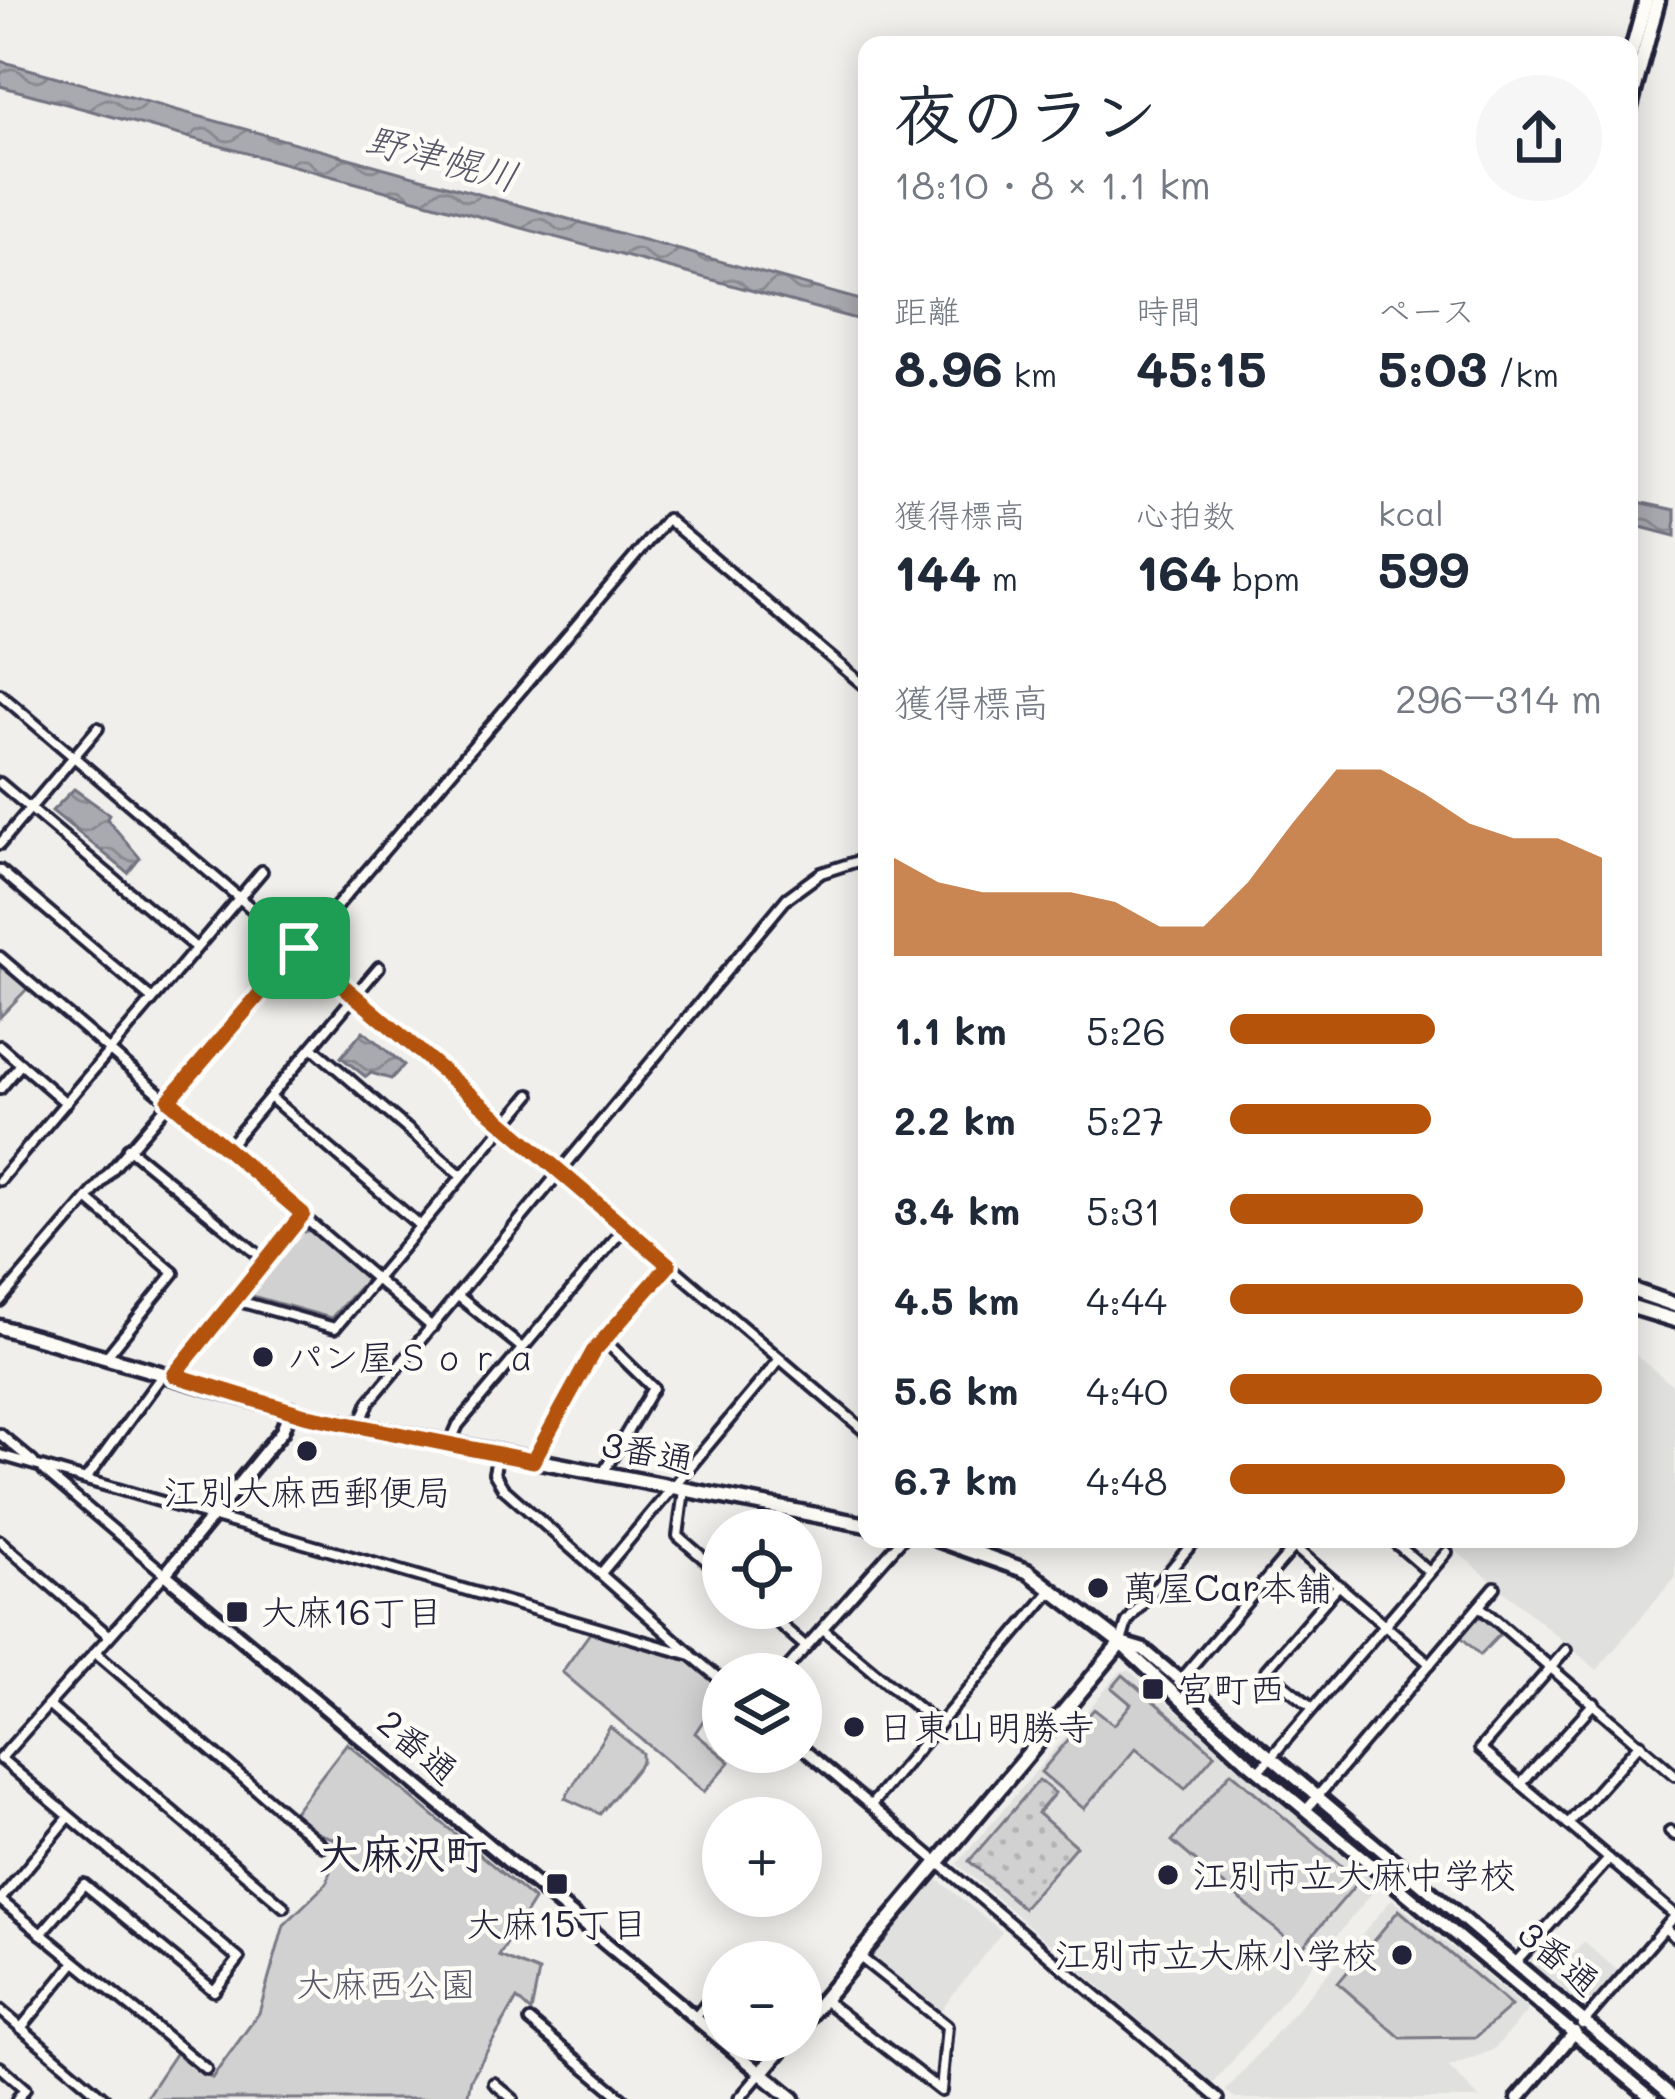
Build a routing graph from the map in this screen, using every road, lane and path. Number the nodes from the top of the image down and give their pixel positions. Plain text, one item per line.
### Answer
1 (1646, 0) edge
2 (1658, 0) edge
3 (1636, 36) edge
4 (1638, 76) edge
5 (858, 680) edge
6 (0, 694) edge
7 (98, 728) dead end
8 (74, 757) junction
9 (0, 783) edge
10 (30, 808) junction
11 (0, 844) edge
12 (858, 860) edge
13 (0, 871) edge
14 (262, 872) dead end
15 (240, 897) junction
16 (196, 948) junction
17 (299, 948) junction
18 (0, 957) edge
19 (380, 968) dead end
20 (355, 995) junction
21 (152, 999) junction
22 (0, 1046) edge
23 (312, 1047) junction
24 (109, 1049) junction
25 (21, 1064) junction
26 (0, 1088) edge
27 (530, 1095) dead end
28 (270, 1097) junction
29 (169, 1100) junction
30 (66, 1103) junction
31 (506, 1123) junction
32 (128, 1148) junction
33 (226, 1148) junction
34 (562, 1170) junction
35 (462, 1176) junction
36 (0, 1180) edge
37 (87, 1199) junction
38 (303, 1214) junction
39 (420, 1226) junction
40 (624, 1228) junction
41 (266, 1261) junction
42 (669, 1265) junction
43 (379, 1280) junction
44 (1638, 1292) edge
45 (458, 1296) junction
46 (235, 1300) junction
47 (0, 1301) edge
48 (1675, 1305) edge
49 (1638, 1309) edge
50 (1675, 1321) edge
51 (0, 1327) edge
52 (431, 1327) junction
53 (604, 1340) junction
54 (522, 1348) junction
55 (106, 1358) junction
56 (780, 1359) junction
57 (169, 1374) junction
58 (291, 1409) junction
59 (858, 1425) edge
60 (360, 1426) junction
61 (0, 1434) edge
62 (450, 1443) junction
63 (498, 1454) junction
64 (0, 1455) edge
65 (533, 1461) junction
66 (39, 1467) junction
67 (603, 1474) junction
68 (86, 1480) junction
69 (678, 1489) junction
70 (215, 1514) junction
71 (858, 1523) edge
72 (0, 1541) edge
73 (888, 1548) edge
74 (968, 1548) edge
75 (1188, 1548) edge
76 (1292, 1548) edge
77 (1296, 1548) edge
78 (1401, 1548) edge
79 (1447, 1552) dead end
80 (702, 1557) edge
81 (602, 1572) junction
82 (1429, 1572) junction
83 (165, 1574) junction
84 (1339, 1586) junction
85 (1495, 1587) dead end
86 (1054, 1588) junction
87 (1479, 1606) junction
88 (1384, 1625) junction
89 (785, 1629) edge
90 (823, 1629) junction
91 (109, 1636) junction
92 (1120, 1643) junction
93 (806, 1647) junction
94 (1566, 1650) dead end
95 (95, 1652) junction
96 (801, 1653) edge
97 (692, 1655) junction
98 (702, 1664) edge
99 (1430, 1664) junction
100 (1551, 1667) junction
101 (1180, 1680) junction
102 (1169, 1692) junction
103 (1594, 1703) junction
104 (48, 1705) junction
105 (1312, 1708) junction
106 (938, 1725) junction
107 (1640, 1743) junction
108 (1271, 1757) junction
109 (0, 1759) edge
110 (822, 1764) edge
111 (1259, 1771) junction
112 (1675, 1775) edge
113 (1521, 1784) junction
114 (1318, 1796) junction
115 (871, 1805) junction
116 (1306, 1810) junction
117 (69, 1816) junction
118 (1568, 1824) junction
119 (323, 1846) dead end
120 (1610, 1859) junction
121 (938, 1863) junction
122 (0, 1900) edge
123 (284, 1907) dead end
124 (1675, 1916) edge
125 (1665, 1928) junction
126 (41, 1934) junction
127 (1675, 1937) edge
128 (859, 1956) junction
129 (1517, 1961) junction
130 (75, 1962) junction
131 (824, 2000) joint
132 (702, 2009) edge
133 (0, 2010) edge
134 (695, 2018) junction
135 (1585, 2019) junction
136 (530, 2020) dead end
137 (21, 2028) junction
138 (1575, 2032) junction
139 (771, 2061) edge
140 (0, 2067) edge
141 (206, 2069) dead end
142 (761, 2073) junction
143 (494, 2083) dead end
144 (94, 2089) junction
145 (1675, 2098) edge
146 (16, 2099) edge
147 (86, 2099) edge
148 (105, 2099) edge
149 (513, 2099) edge
150 (622, 2099) edge
151 (739, 2099) edge
152 (793, 2099) edge
153 (1219, 2099) edge
154 (1519, 2099) edge
155 (1652, 2099) edge

1 - 3 main road
2 - 4 main road
5 - 17 street
6 - 8 street
7 - 8 street
8 - 10 street
8 - 15 street
9 - 10 street
10 - 11 street
10 - 16 street
12 - 34 street
13 - 21 street
14 - 15 street
15 - 16 street
15 - 17 street
16 - 21 street
17 - 20 street
17 - 29 street
18 - 24 street
19 - 20 street
20 - 23 street
20 - 31 street
21 - 24 street
22 - 25 street
23 - 28 street
23 - 35 street
24 - 29 street
24 - 30 street
25 - 26 street
25 - 30 street
27 - 31 street
28 - 33 street
28 - 39 street
29 - 32 street
29 - 33 street
30 - 36 street
31 - 34 street
31 - 35 street
32 - 37 street
32 - 41 street
33 - 38 street
34 - 40 street
34 - 45 street
35 - 39 street
37 - 47 street
37 - 55 street
38 - 41 street
38 - 43 street
39 - 43 street
40 - 42 street
40 - 54 street
41 - 46 street
42 - 53 street
42 - 56 street
43 - 46 street
43 - 52 street
44 - 48 main road
45 - 52 street
45 - 54 street
46 - 57 street
49 - 50 main road
51 - 55 main road, 3番通
52 - 60 street
53 - 65 street
53 - 67 street
54 - 62 street
55 - 57 main road, 3番通
56 - 59 street
56 - 69 street
57 - 58 main road, 3番通
57 - 68 street
58 - 60 main road, 3番通
58 - 70 street
60 - 62 main road, 3番通
61 - 66 street
62 - 63 main road, 3番通
63 - 65 main road, 3番通
63 - 81 street
64 - 66 street
65 - 67 main road, 3番通
66 - 68 street
66 - 83 street
67 - 69 main road, 3番通
68 - 70 street
69 - 71 main road, 3番通
69 - 80 street
69 - 81 street
70 - 83 street
70 - 97 street
72 - 91 street
73 - 90 street
74 - 86 main road, 3番通
75 - 92 street
76 - 101 street
77 - 84 street
78 - 82 street
79 - 82 street
81 - 97 street
82 - 88 street
83 - 91 street
83 - 134 street, 2番通
84 - 88 street
84 - 105 street
85 - 87 street
86 - 92 main road, 3番通
86 - 106 street
87 - 99 street
87 - 100 street
88 - 99 street
88 - 105 street
89 - 93 street
90 - 93 street
90 - 106 street
91 - 95 street
92 - 101 street, 3番通
92 - 102 street, 3番通
92 - 121 main road
93 - 96 street
94 - 100 street
95 - 104 street
95 - 119 street
97 - 98 street
99 - 114 street
100 - 103 street
100 - 113 street
101 - 102 street
101 - 108 street, 3番通
102 - 111 street, 3番通
103 - 107 street
103 - 113 street
104 - 109 street
104 - 123 street
105 - 108 street
106 - 115 street
107 - 112 street
107 - 118 street
108 - 111 street
108 - 114 street, 3番通
109 - 117 street
110 - 115 street
111 - 116 street, 3番通
113 - 118 street
114 - 116 street
114 - 129 street, 3番通
115 - 121 street
116 - 138 street, 3番通
117 - 122 street
117 - 126 street
118 - 120 street
120 - 124 street
120 - 129 street
121 - 128 main road
121 - 153 street
122 - 126 street
124 - 125 street
125 - 127 street
125 - 135 street
126 - 130 street
128 - 131 main road
128 - 131 street
129 - 135 street, 3番通
130 - 137 street
130 - 141 street
132 - 134 street
133 - 137 street
134 - 142 street, 2番通
135 - 138 street
135 - 145 street, 3番通
136 - 150 street
137 - 144 street
138 - 154 street
138 - 155 street, 3番通
139 - 142 main road
140 - 146 street
142 - 151 street
142 - 152 main road, 2番通
143 - 149 street
144 - 147 street
144 - 148 street

